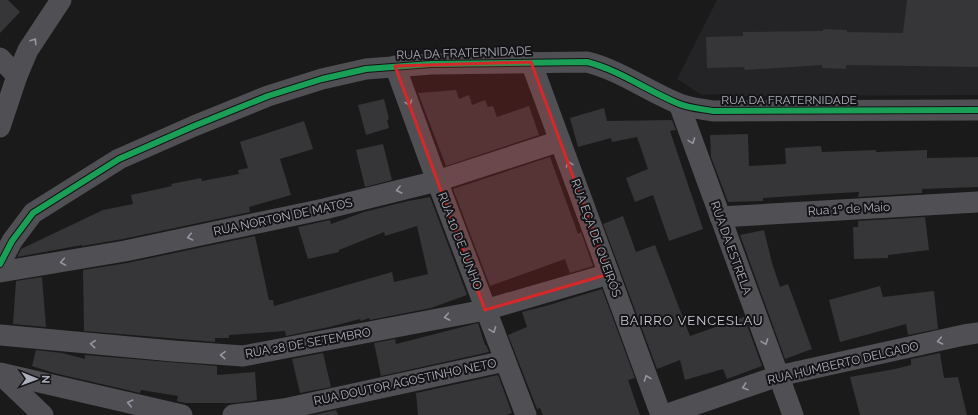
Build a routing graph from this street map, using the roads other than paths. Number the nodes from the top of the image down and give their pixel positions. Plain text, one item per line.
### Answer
1 (62, 0) edge
2 (0, 58) edge
3 (531, 62) junction
4 (396, 66) junction
5 (17, 76) junction
6 (679, 104) junction
7 (978, 110) edge
8 (0, 127) edge
9 (560, 141) junction
10 (437, 181) junction
11 (978, 202) edge
12 (720, 217) junction
13 (0, 264) edge
14 (0, 272) edge
15 (609, 274) junction
16 (485, 310) junction
17 (978, 333) edge
18 (0, 336) edge
19 (505, 360) junction
20 (0, 374) edge
21 (778, 376) junction
22 (43, 415) edge
23 (182, 415) edge
24 (233, 415) edge
25 (526, 415) edge
26 (660, 415) edge
27 (665, 415) edge
28 (793, 415) edge

5 -> 1 street
2 - 5 street
3 - 4 street, RUA DA FRATERNIDADE
3 - 6 street, RUA DA FRATERNIDADE
3 - 9 street, RUA EÇA DE QUEIRÓS
4 -> 10 street, RUA 10 DE JUNHO
4 - 13 street, RUA DA FRATERNIDADE
5 - 8 street
6 - 7 street, RUA DA FRATERNIDADE
6 -> 12 street, RUA DA ESTRELA
9 - 10 street, RUA NORTON DE MATOS
15 -> 9 street, RUA EÇA DE QUEIRÓS
10 -> 14 street, RUA NORTON DE MATOS
10 - 16 street, RUA 10 DE JUNHO
11 - 12 street, Rua 1º de Maio
12 -> 21 street, RUA DA ESTRELA
15 - 16 street, RUA 28 DE SETEMBRO
26 -> 15 street, RUA EÇA DE QUEIRÓS
16 -> 18 street, RUA 28 DE SETEMBRO
16 -> 19 street, RUA 10 DE JUNHO
17 -> 21 street, RUA HUMBERTO DELGADO
19 - 24 street, RUA DOUTOR AGOSTINHO NETO
19 - 25 street, RUA 10 DE JUNHO
20 - 22 street
23 -> 20 street
21 -> 27 street, RUA HUMBERTO DELGADO
21 - 28 street, RUA DA ESTRELA

